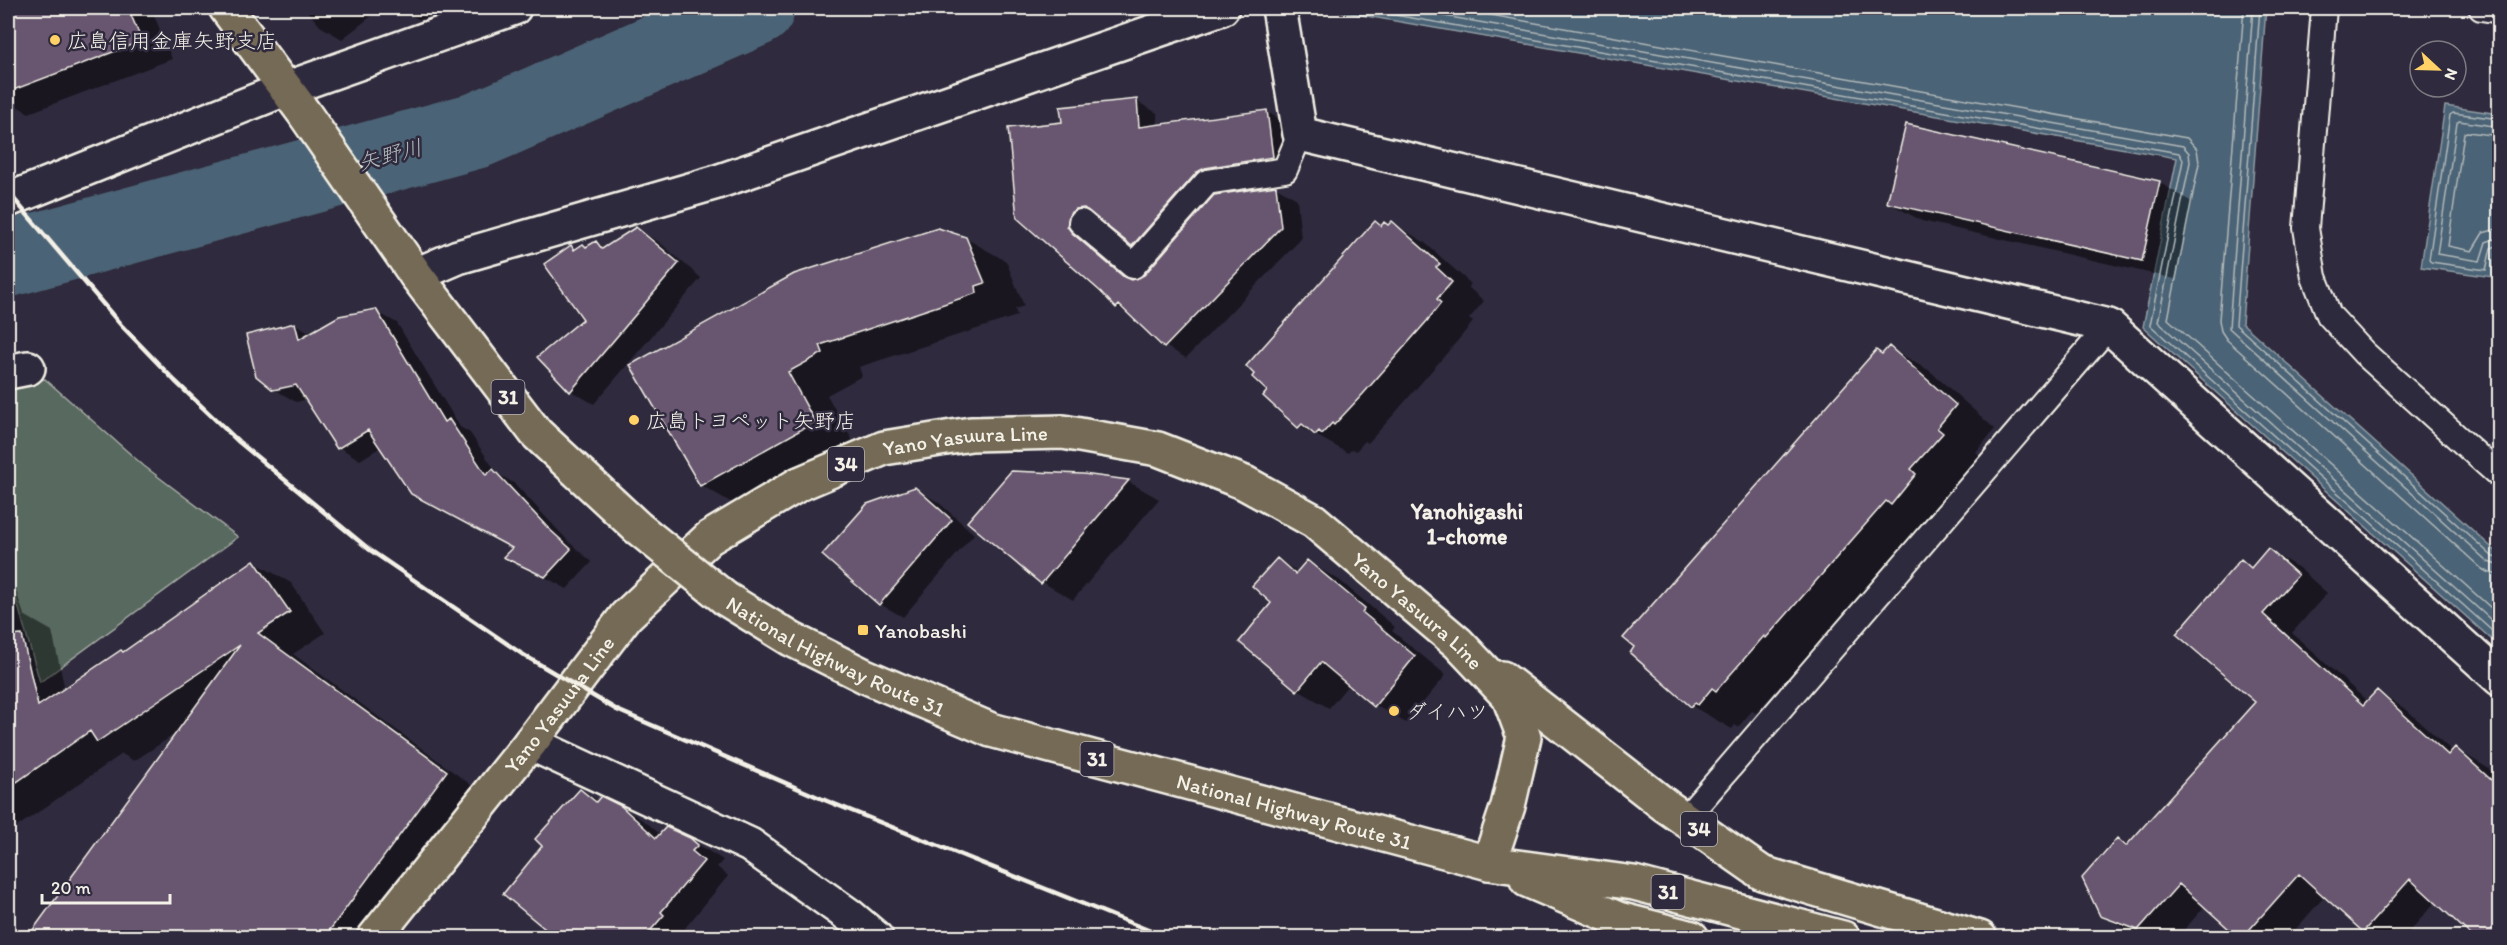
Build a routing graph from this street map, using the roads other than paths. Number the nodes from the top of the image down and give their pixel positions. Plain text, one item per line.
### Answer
1 (226, 8) edge
2 (514, 8) edge
3 (1222, 8) edge
4 (1279, 8) edge
5 (2324, 8) edge
6 (2481, 8) edge
7 (2499, 11) edge
8 (294, 101) junction
9 (1300, 134) junction
10 (8, 200) edge
11 (1082, 222) dead end
12 (416, 275) junction
13 (2109, 326) junction
14 (2499, 476) edge
15 (1458, 643) junction
16 (2499, 679) edge
17 (530, 742) junction
18 (1685, 819) junction
19 (1489, 863) junction
20 (374, 938) edge
21 (876, 938) edge
22 (1692, 938) edge
23 (1843, 938) edge
24 (1980, 938) edge

1 - 8 main road, National Highway Route 31 / 31
2 - 8 street
3 - 12 street
4 - 9 street
5 - 14 lane
6 - 7 lane
8 - 10 street
8 - 12 main road, National Highway Route 31 / 31
9 - 11 lane
9 - 13 street
12 - 19 main road, National Highway Route 31 / 31, bridge
13 - 16 street
13 - 18 lane
15 - 17 main road, Yano Yasuura Line / 34
15 - 18 main road, 34
15 - 19 main road, Yano Yasuura Line / 34
17 - 20 main road, Yano Yasuura Line / 34
17 - 21 street
18 - 24 main road, 34
19 - 22 main road, National Highway Route 31 / 31
19 - 23 main road, National Highway Route 31 / 31

